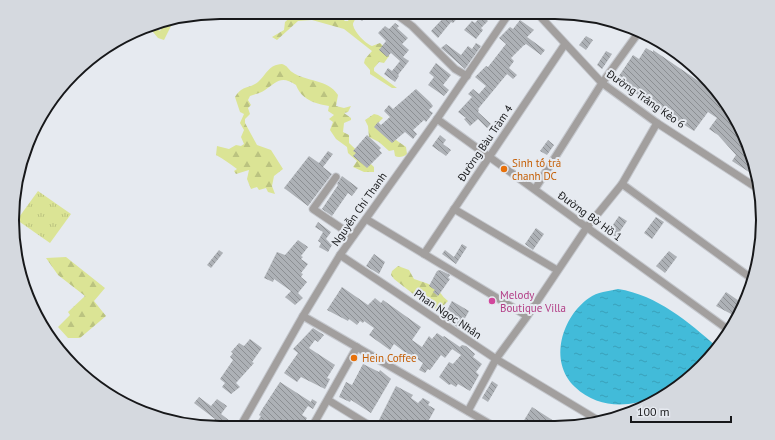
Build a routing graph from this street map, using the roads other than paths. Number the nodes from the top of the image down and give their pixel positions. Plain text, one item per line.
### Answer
1 (402, 19) edge
2 (505, 19) edge
3 (542, 19) edge
4 (636, 36) edge
5 (565, 44) junction
6 (467, 76) junction
7 (602, 83) junction
8 (437, 120) junction
9 (657, 123) junction
10 (489, 156) junction
11 (336, 177) dead end
12 (622, 184) junction
13 (753, 185) edge
14 (535, 189) junction
15 (454, 209) junction
16 (366, 219) junction
17 (587, 227) junction
18 (353, 236) junction
19 (424, 254) junction
20 (340, 255) junction
21 (558, 270) junction
22 (748, 276) edge
23 (303, 316) junction
24 (527, 316) junction
25 (725, 327) edge
26 (357, 347) junction
27 (496, 359) junction
28 (328, 400) junction
29 (468, 411) junction
30 (593, 417) edge
31 (243, 421) edge
32 (316, 421) edge
33 (362, 421) edge
34 (485, 421) edge

1 - 6 street
2 - 6 street, Nguyễn Chí Thanh
3 - 5 street, Đường Trảng Kèo 6
4 - 7 street
5 - 7 street, Đường Trảng Kèo 6
5 - 10 street, Đường Bàu Tràm 4
6 - 8 street, Nguyễn Chí Thanh
7 - 9 street, Đường Trảng Kèo 6
7 - 14 street
8 - 10 street, Đường Bờ Hồ 1
8 - 16 street, Nguyễn Chí Thanh
9 - 12 street
9 - 13 street, Đường Trảng Kèo 6
10 - 14 street, Đường Bờ Hồ 1
10 - 15 street, Đường Bàu Tràm 4
11 - 18 street
12 - 17 street
12 - 22 street
14 - 17 street, Đường Bờ Hồ 1
15 - 19 street, Đường Bàu Tràm 4
15 - 21 street
16 - 18 street, Nguyễn Chí Thanh
16 - 19 street
17 - 21 street
17 - 25 street, Đường Bờ Hồ 1
18 - 20 street, Nguyễn Chí Thanh
19 - 24 street
20 - 23 street, Nguyễn Chí Thanh
20 - 27 street, Phan Ngọc Nhân
21 - 24 street
23 - 26 street
23 - 31 street, Nguyễn Chí Thanh
24 - 27 street
26 - 28 street
26 - 29 street
27 - 29 street
27 - 30 street, Phan Ngọc Nhân
28 - 32 street
28 - 33 street
29 - 34 street

